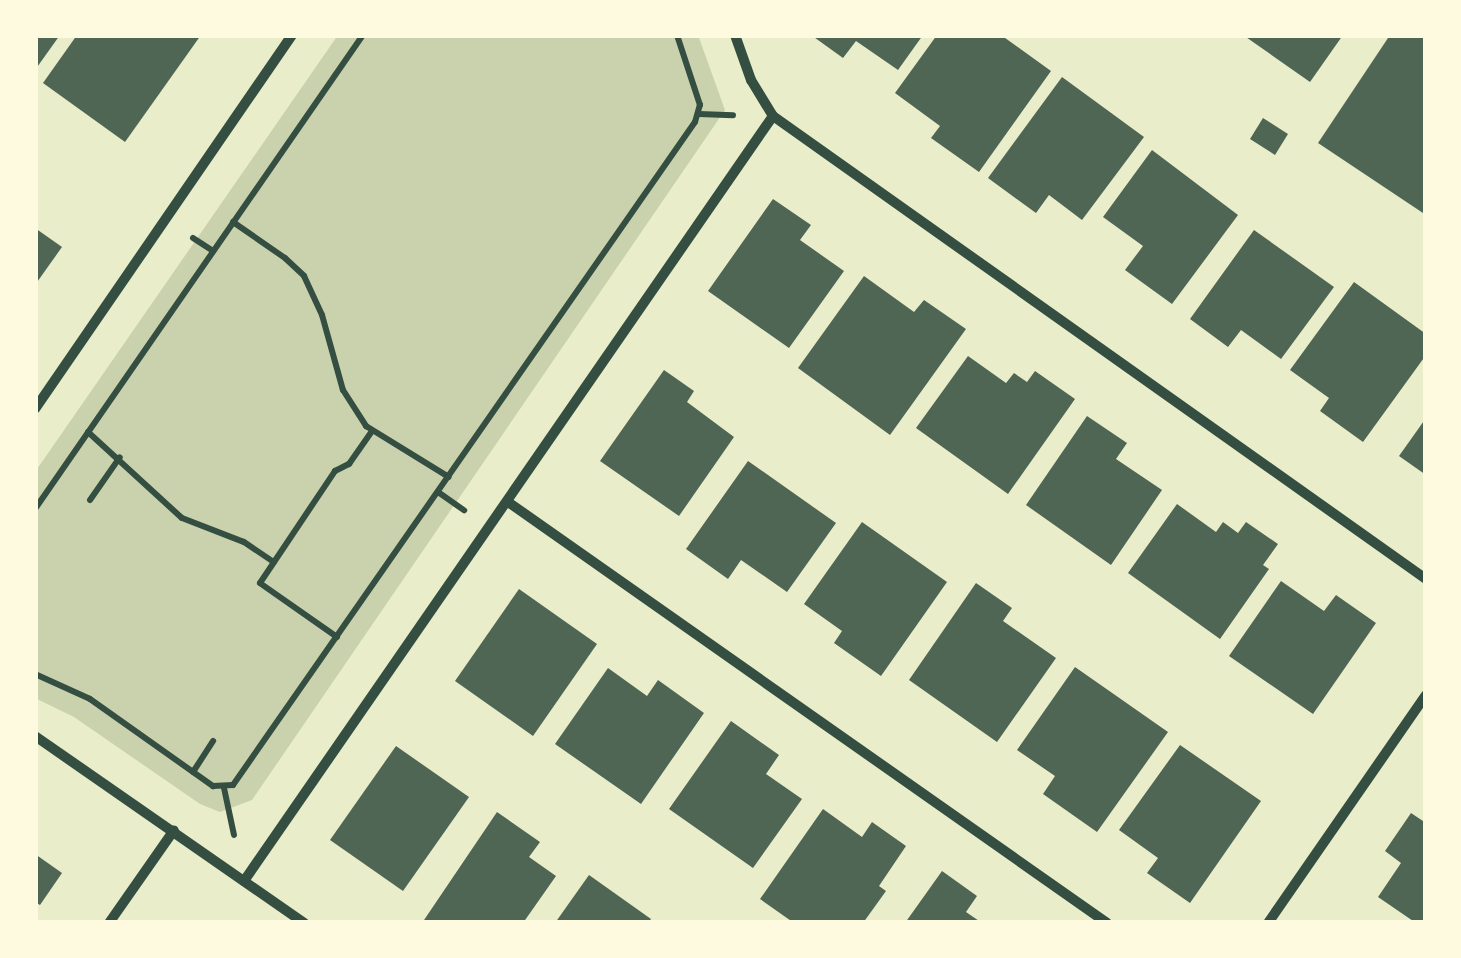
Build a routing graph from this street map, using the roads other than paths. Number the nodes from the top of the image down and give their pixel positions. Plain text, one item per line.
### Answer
1 (292, 35) edge
2 (734, 35) edge
3 (773, 116) junction
4 (35, 409) edge
5 (508, 502) junction
6 (1426, 578) edge
7 (1426, 694) edge
8 (35, 736) edge
9 (174, 830) junction
10 (244, 881) junction
11 (108, 923) edge
12 (304, 923) edge
13 (1107, 923) edge
14 (1268, 923) edge

1 - 4 street
2 - 3 street
3 - 5 street
3 - 6 street
5 - 10 street
5 - 13 street
7 - 14 street
8 - 9 street
9 - 10 street
9 - 11 street
10 - 12 street

